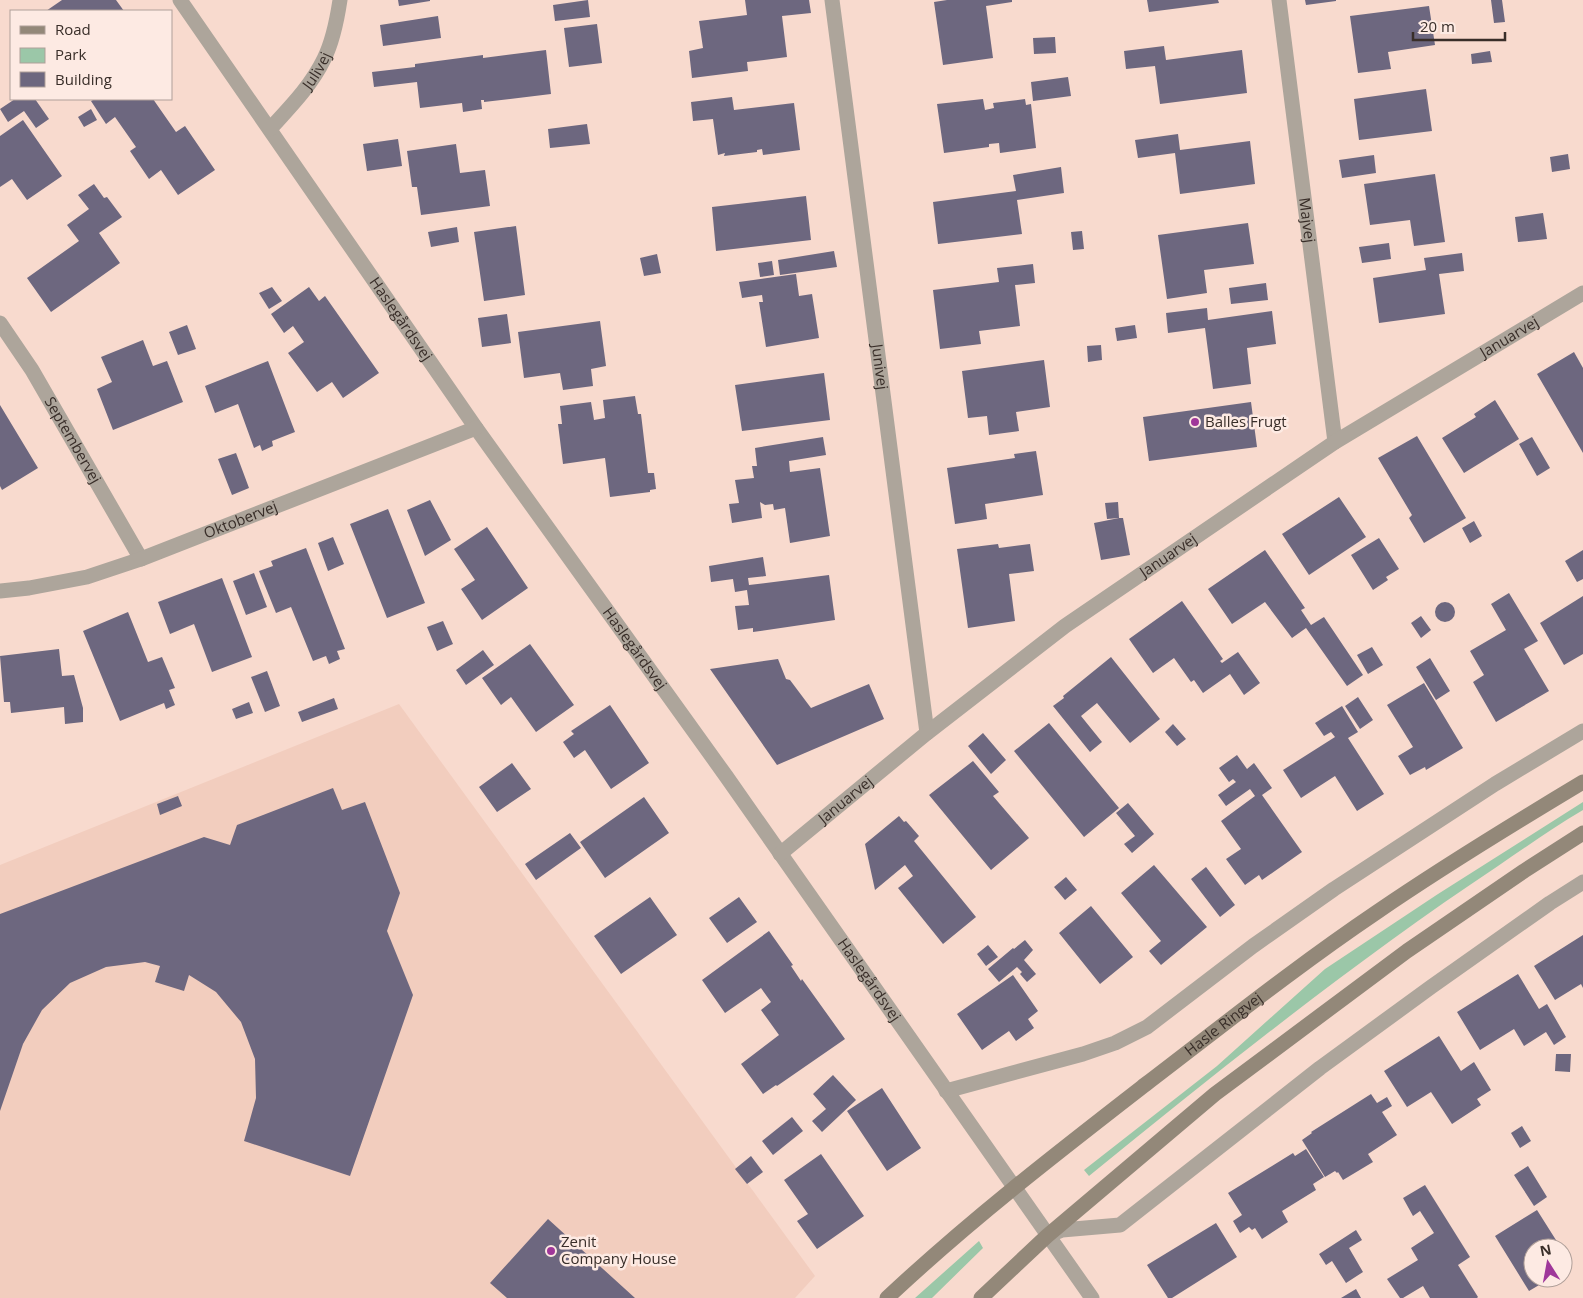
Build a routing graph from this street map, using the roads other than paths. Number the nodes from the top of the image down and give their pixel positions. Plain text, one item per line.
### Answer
1 (180, 0) edge
2 (340, 0) edge
3 (832, 0) edge
4 (1279, 0) edge
5 (270, 129) junction
6 (1583, 293) edge
7 (0, 323) edge
8 (476, 428) junction
9 (1335, 442) junction
10 (141, 559) junction
11 (0, 591) edge
12 (1583, 731) edge
13 (928, 732) junction
14 (1583, 782) edge
15 (1583, 833) edge
16 (780, 854) junction
17 (1583, 882) edge
18 (946, 1091) junction
19 (1014, 1188) junction
20 (1048, 1236) junction
21 (887, 1298) edge
22 (981, 1298) edge
23 (1092, 1298) edge

1 - 5 street, Haslegårdsvej
2 - 5 street, Julivej
3 - 13 street, Junivej
4 - 9 street, Majvej
5 - 8 street, Haslegårdsvej
6 - 9 street, Januarvej
7 - 10 street, Septembervej
8 - 10 street, Oktobervej
8 - 16 street, Haslegårdsvej
9 - 13 street, Januarvej
10 - 11 street, Oktobervej
12 - 18 street
13 - 16 street, Januarvej
14 - 19 main road, Hasle Ringvej
15 - 20 main road
16 - 18 street, Haslegårdsvej
17 - 20 street
18 - 19 street, Haslegårdsvej
19 - 20 street, Haslegårdsvej
19 - 21 main road, Hasle Ringvej
20 - 22 main road
20 - 23 street, Haslegårdsvej

